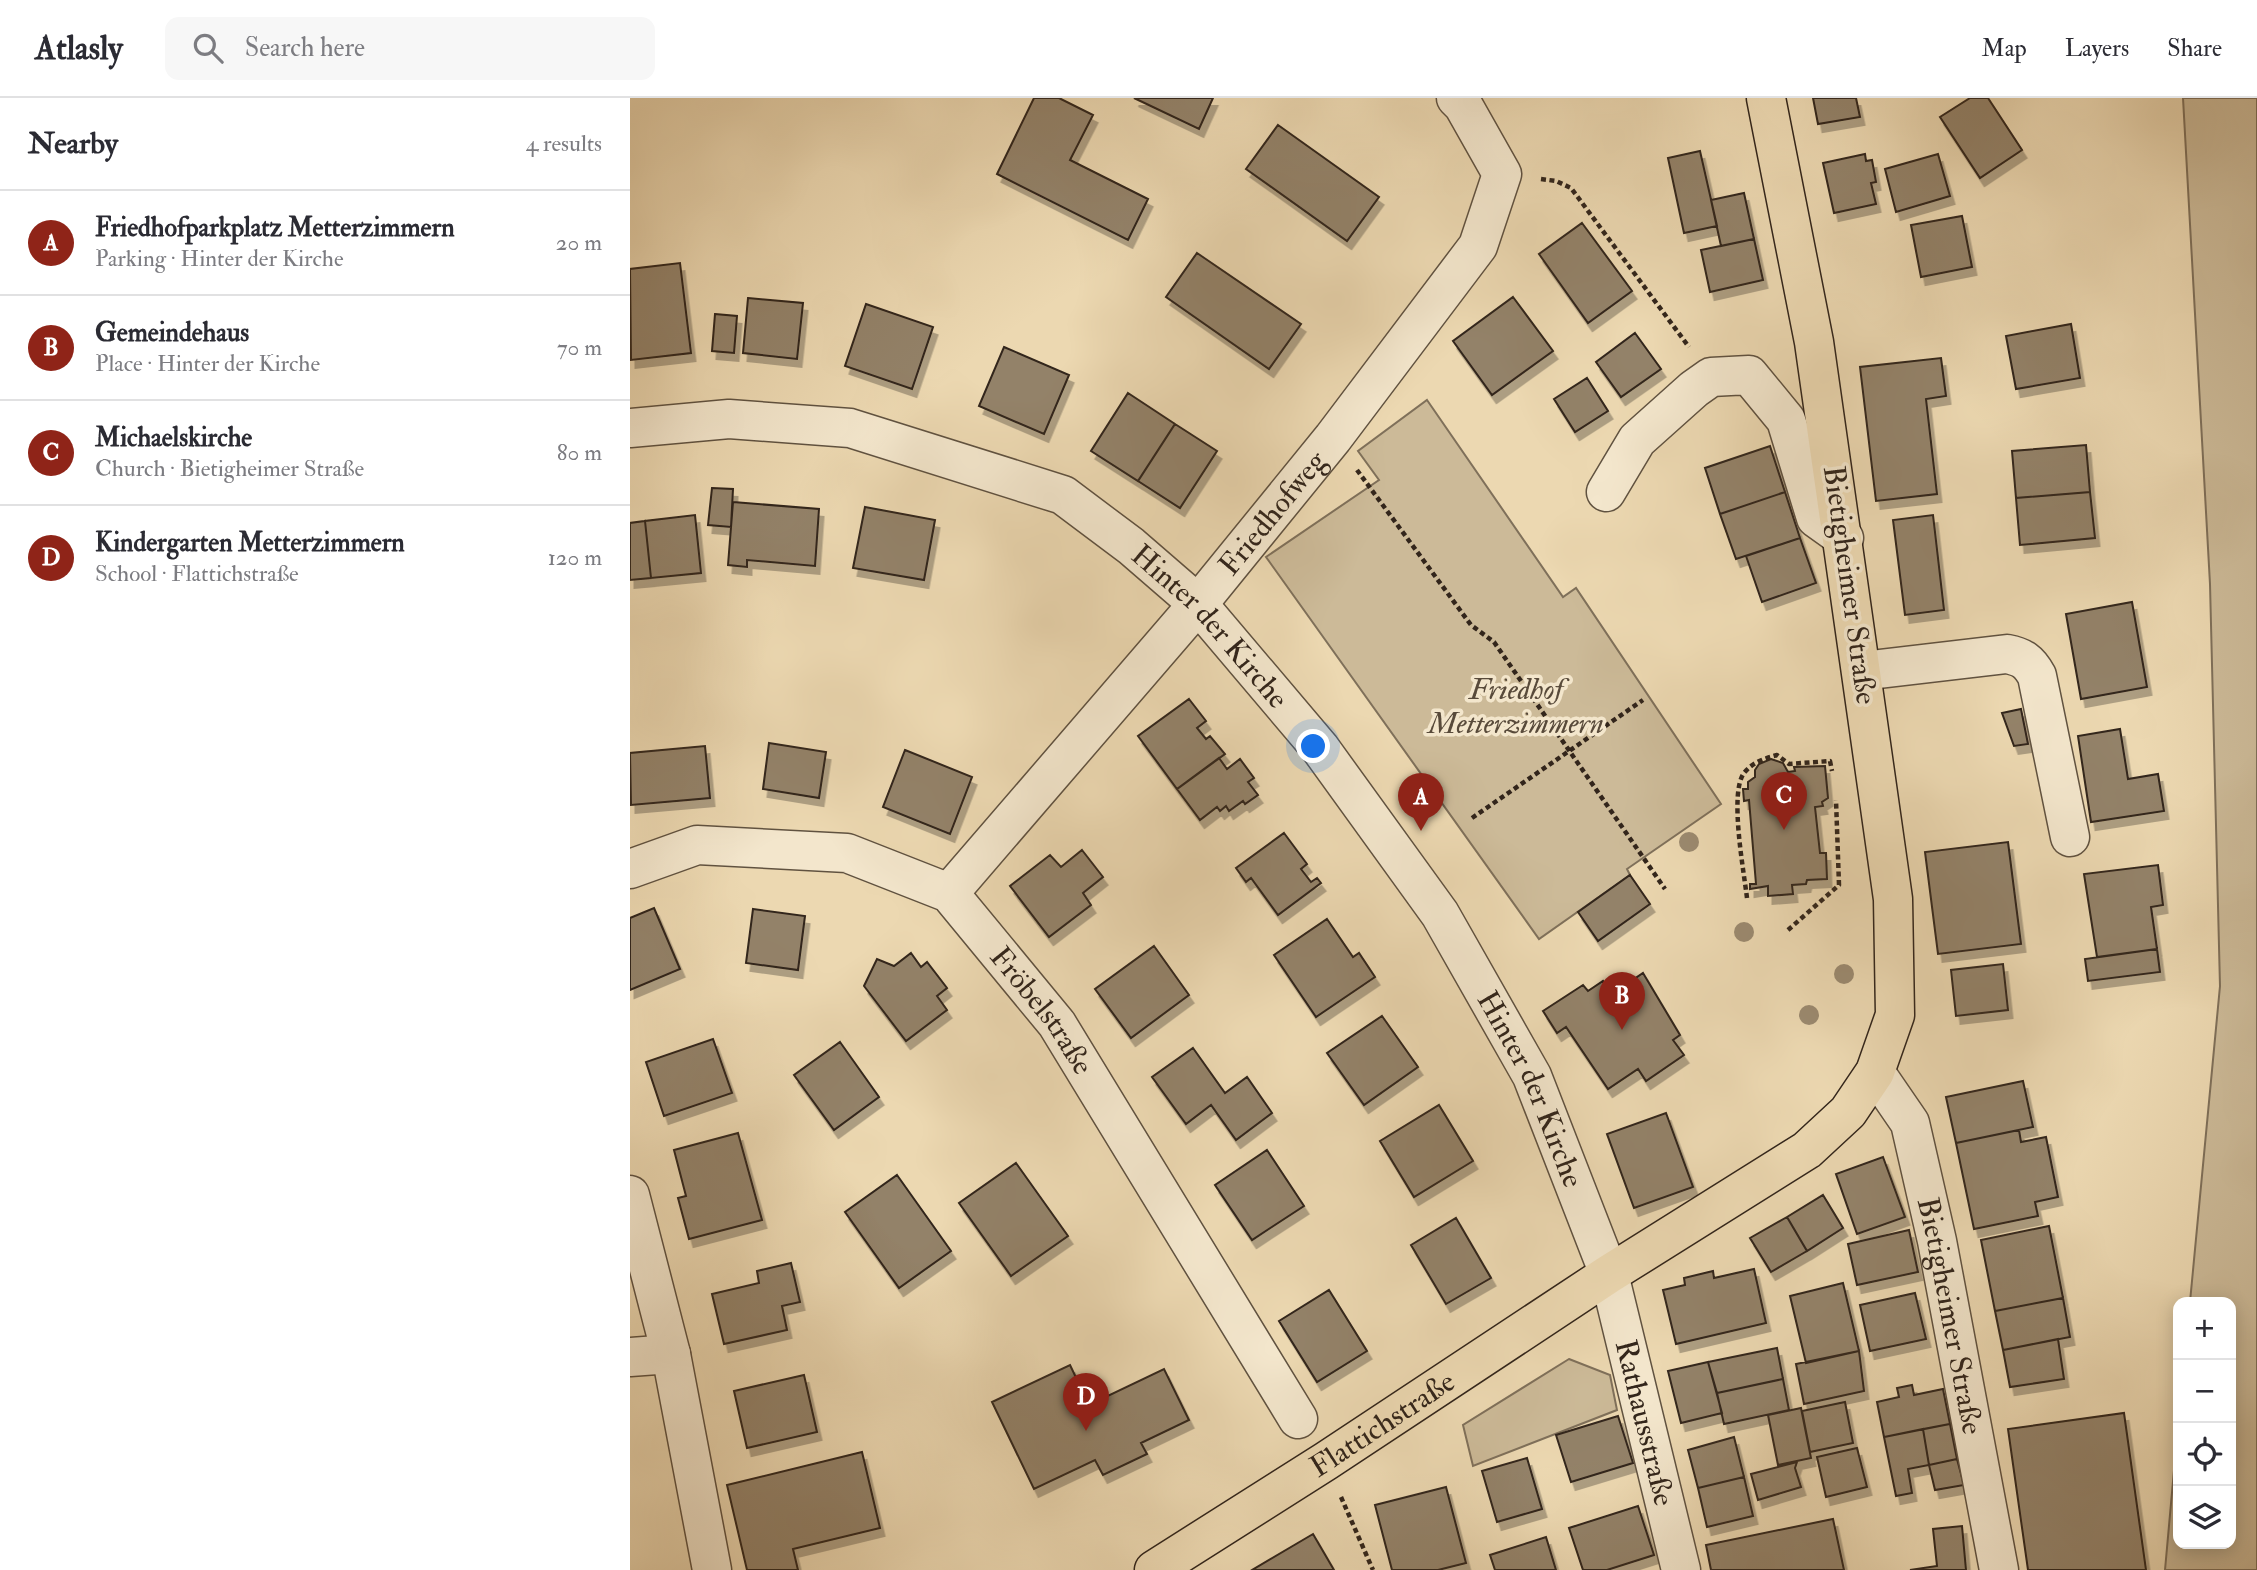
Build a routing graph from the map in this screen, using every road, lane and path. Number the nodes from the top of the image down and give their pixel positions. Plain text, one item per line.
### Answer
1 (1456, 98) edge
2 (1766, 98) edge
3 (1502, 174) junction
4 (1711, 377) junction
5 (630, 428) edge
6 (1333, 438) junction
7 (1606, 492) dead end
8 (1844, 538) junction
9 (1198, 604) junction
10 (1863, 671) junction
11 (1643, 700) dead end
12 (1571, 752) junction
13 (1834, 782) dead end
14 (1836, 792) dead end
15 (1472, 818) dead end
16 (2070, 837) dead end
17 (630, 869) edge
18 (1665, 889) dead end
19 (949, 893) junction
20 (1747, 898) dead end
21 (1788, 930) dead end
22 (1875, 1072) junction
23 (630, 1195) edge
24 (1609, 1274) junction
25 (671, 1354) junction
26 (630, 1357) edge
27 (1298, 1419) dead end
28 (1352, 1523) dead end
29 (712, 1570) edge
30 (1154, 1570) edge
31 (1373, 1570) edge
32 (1681, 1570) edge
33 (1999, 1570) edge

1 - 3 street
2 - 8 main road, Bietigheimer Straße
3 - 4 path
3 - 6 street, Friedhofweg
4 - 7 street
4 - 8 street
5 - 9 street, Hinter der Kirche
6 - 9 street, Friedhofweg
6 - 12 path
8 - 10 main road, Bietigheimer Straße
9 - 19 street, Friedhofweg
9 - 24 street, Hinter der Kirche
10 - 16 street
10 - 22 main road, Bietigheimer Straße
11 - 12 path
12 - 15 path
12 - 18 path
13 - 20 path
14 - 21 path
17 - 19 street, Fröbelstraße
19 - 27 street, Fröbelstraße
22 - 24 main road, Bietigheimer Straße
22 - 33 street, Bietigheimer Straße
23 - 25 street
24 - 30 main road, Flattichstraße
24 - 32 street, Rathausstraße
25 - 26 street
25 - 29 street
28 - 31 path

